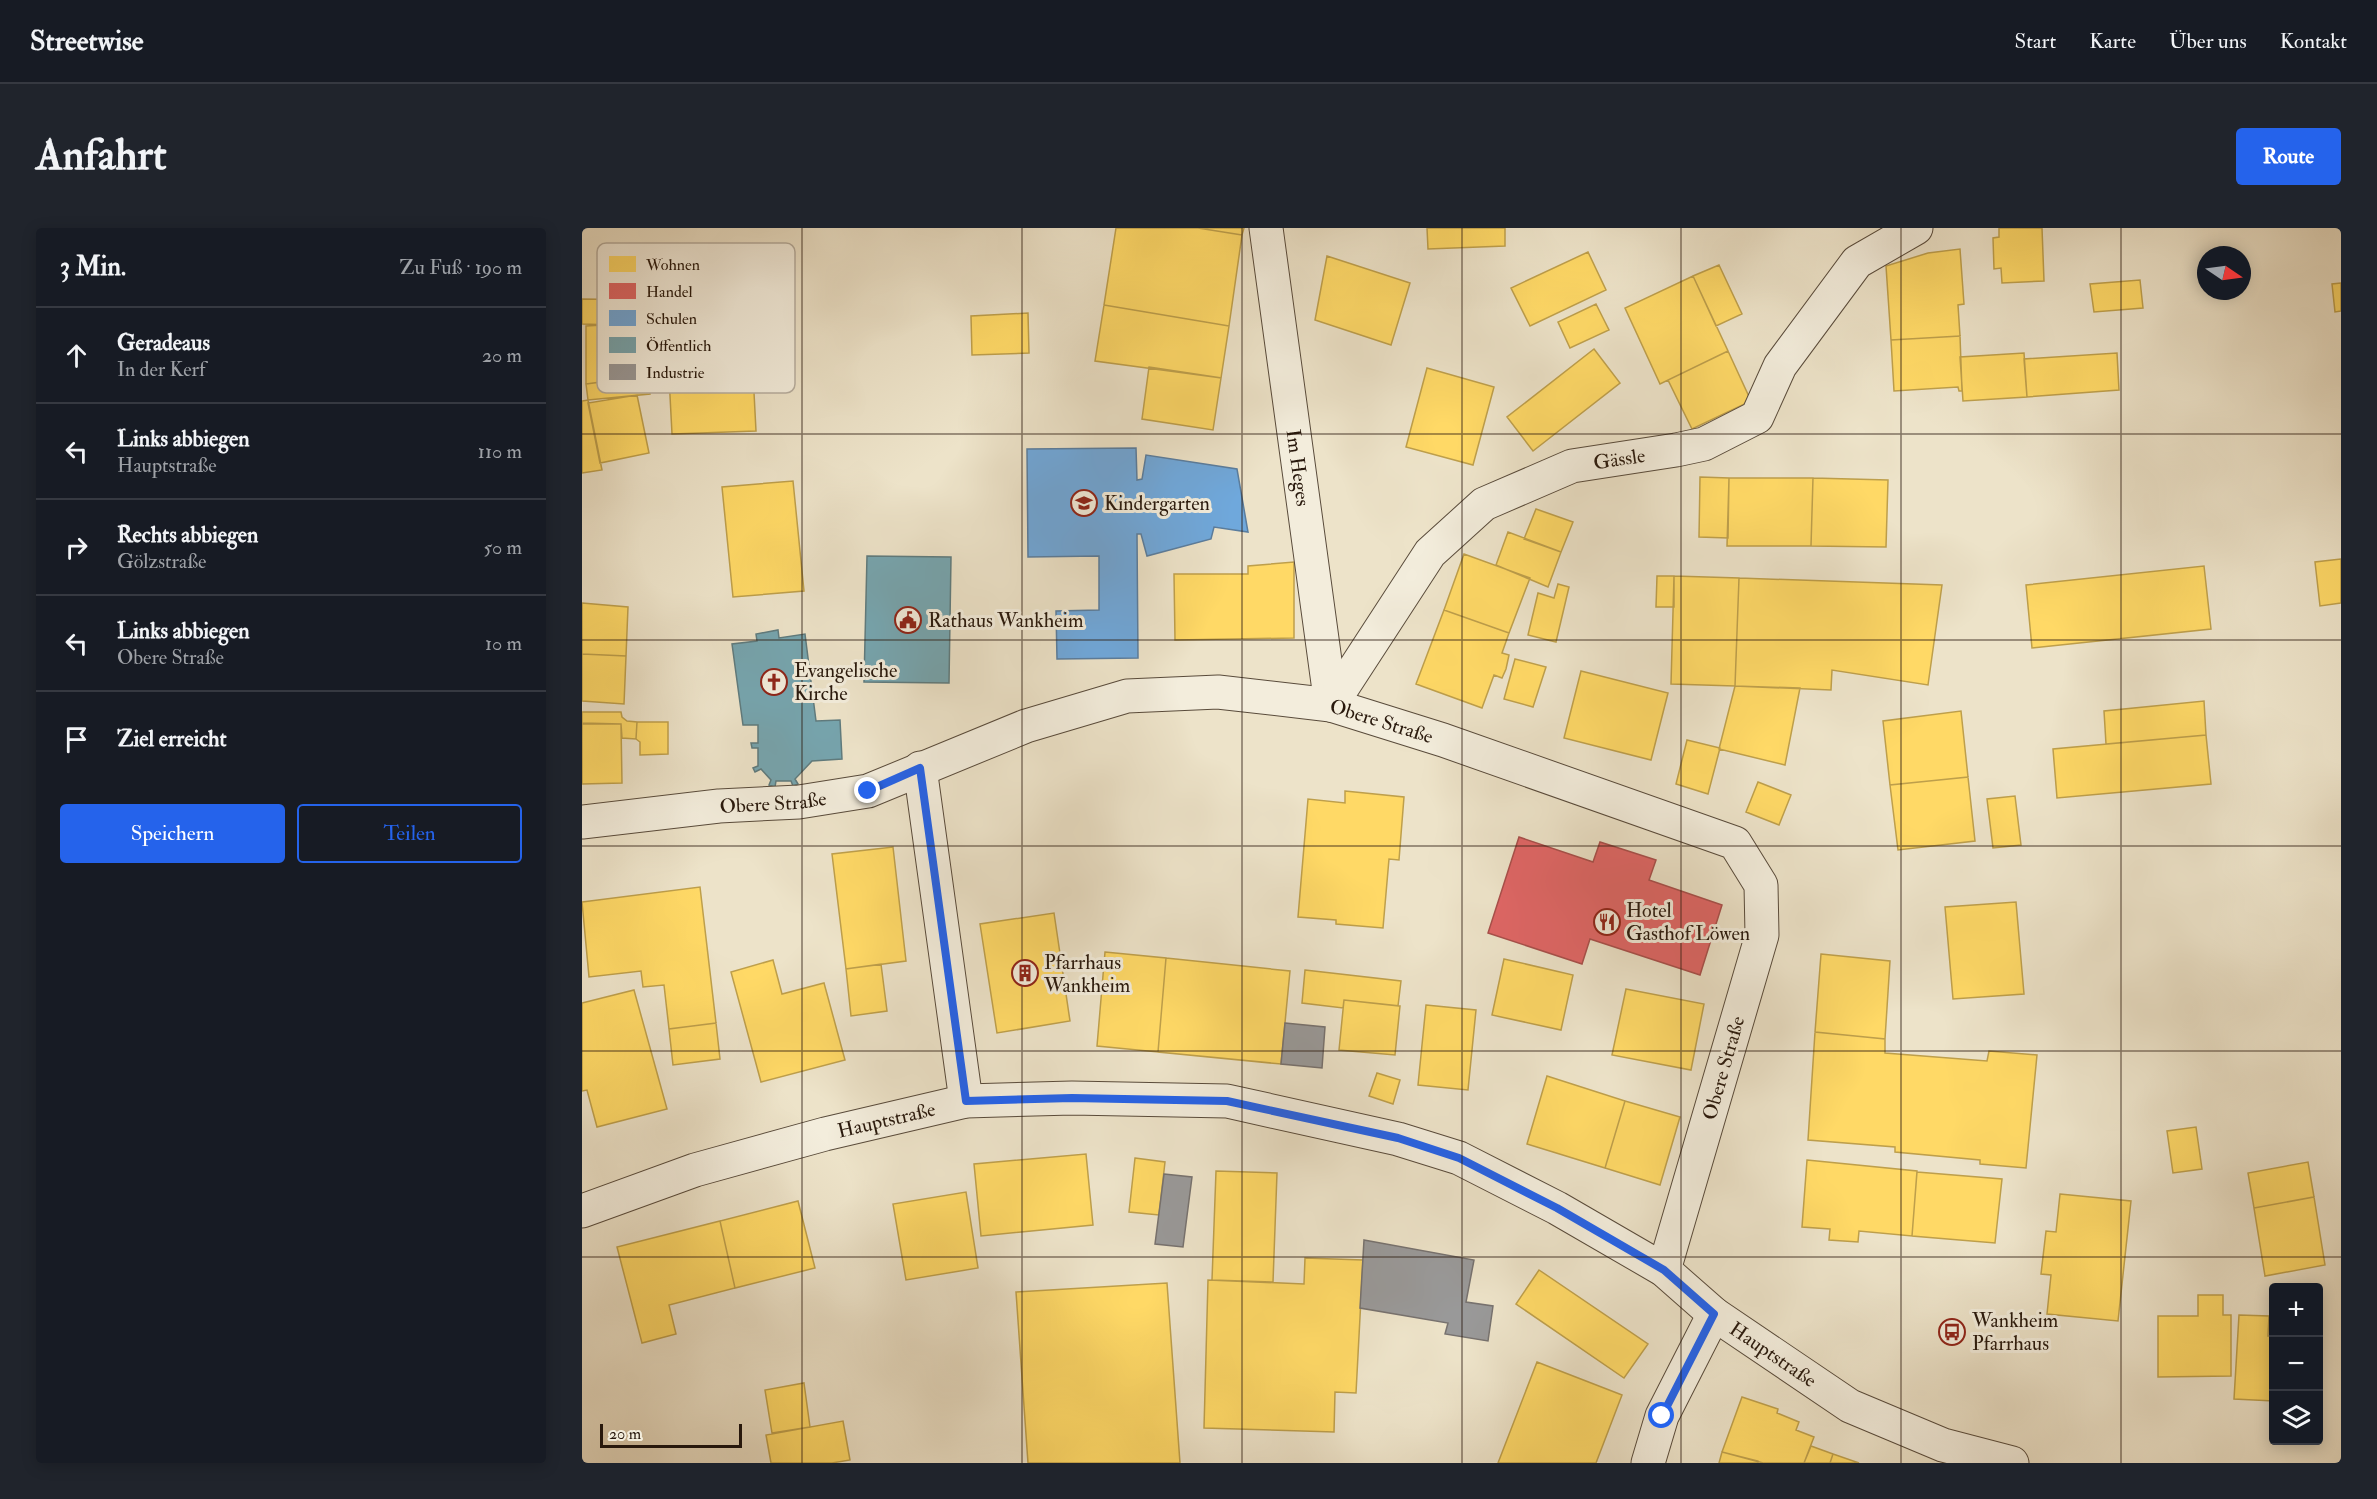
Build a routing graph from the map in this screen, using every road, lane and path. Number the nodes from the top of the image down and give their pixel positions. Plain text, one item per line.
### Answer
1 (1266, 228) edge
2 (1916, 228) edge
3 (1331, 705) junction
4 (920, 768) junction
5 (582, 822) edge
6 (966, 1101) junction
7 (582, 1211) edge
8 (1664, 1270) junction
9 (1714, 1314) junction
10 (1647, 1463) edge
11 (2012, 1463) edge

1 - 3 street, Im Heges
2 - 3 street, Gässle
3 - 4 street, Obere Straße
3 - 8 street, Obere Straße
4 - 5 street, Obere Straße
4 - 6 street
6 - 7 street, Hauptstraße
6 - 8 street, Hauptstraße
8 - 9 street, Hauptstraße
9 - 10 street
9 - 11 street, Hauptstraße

